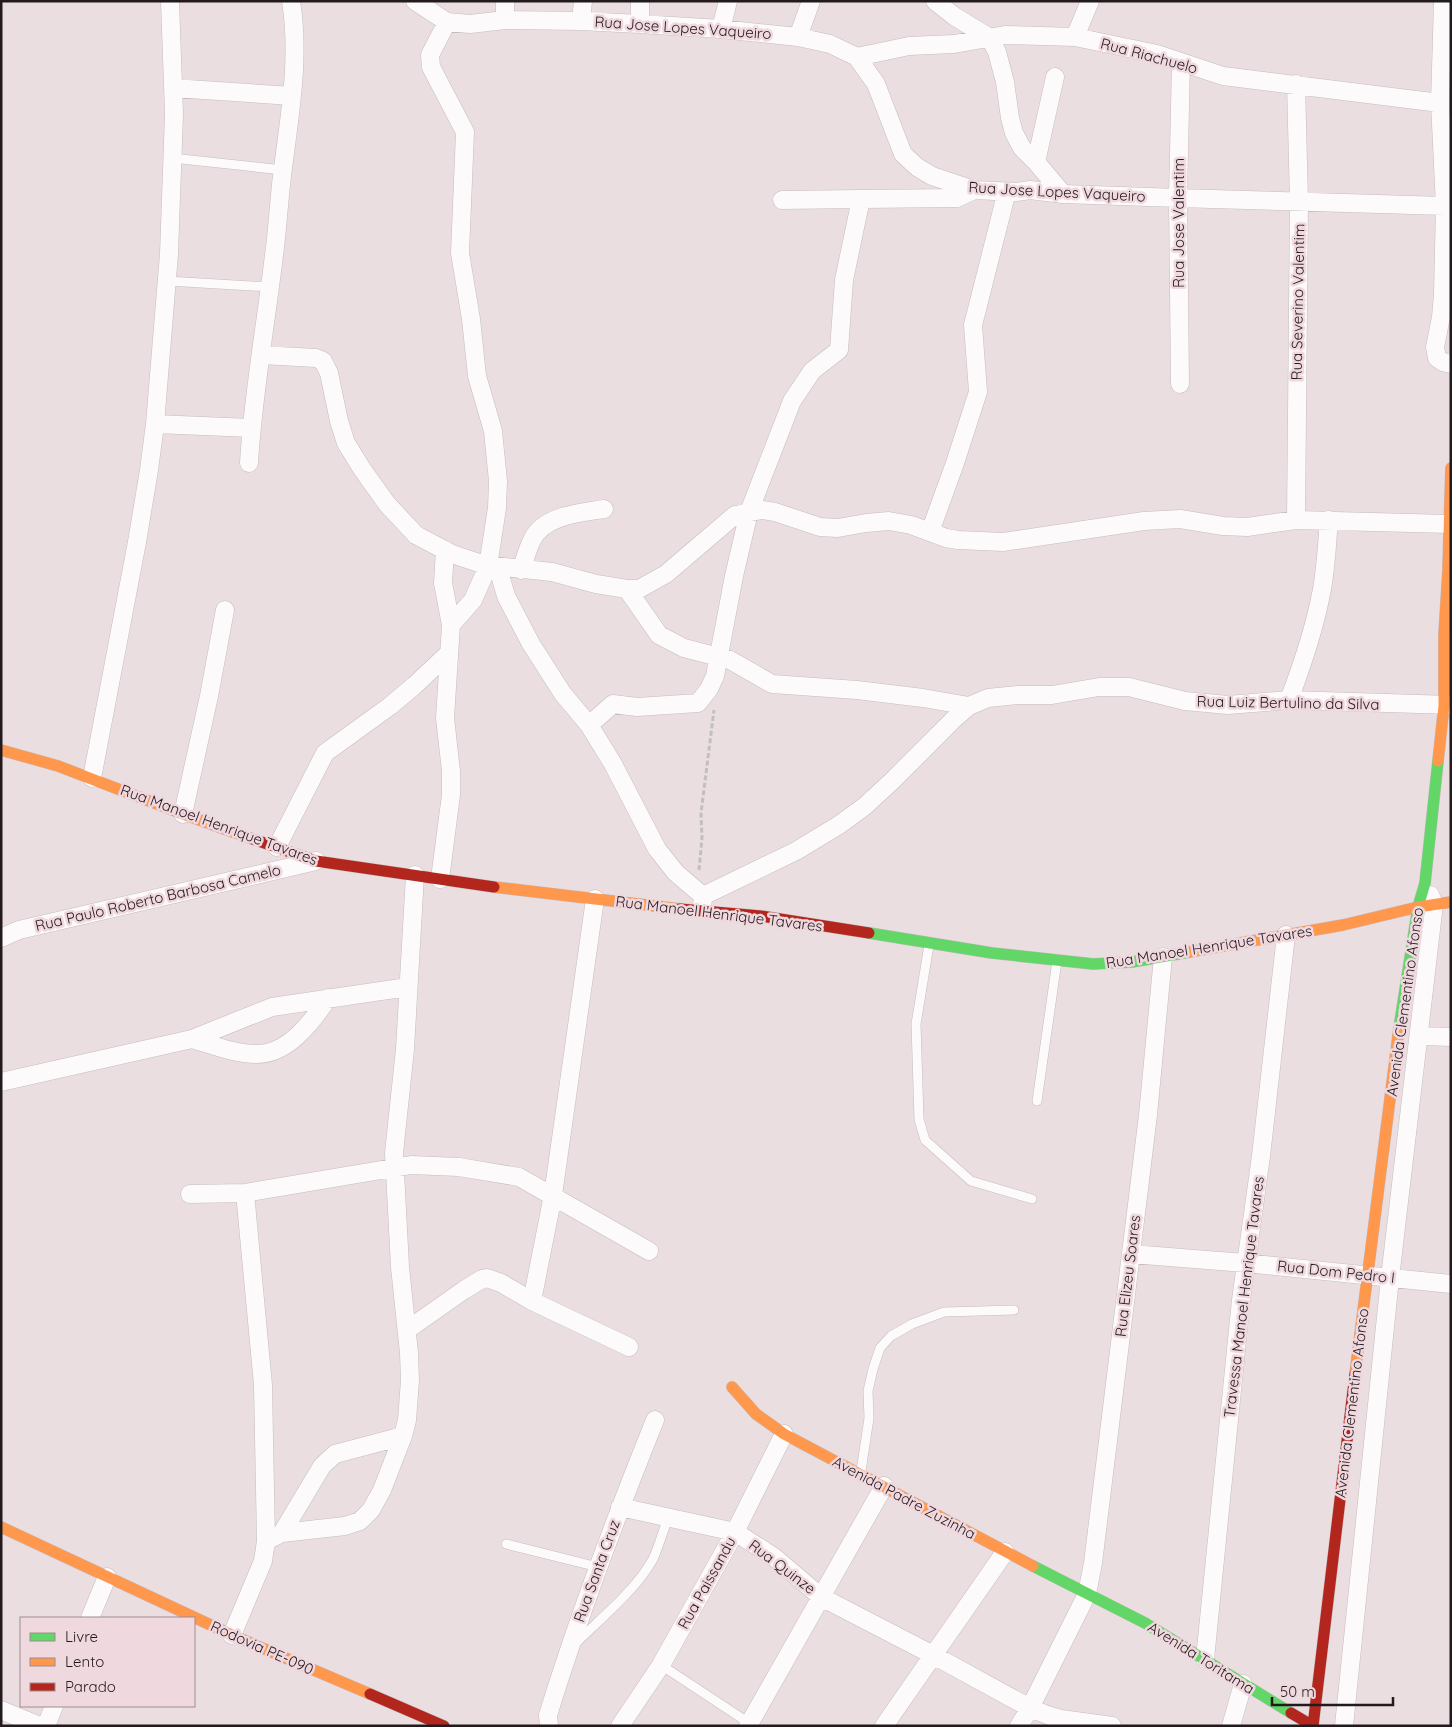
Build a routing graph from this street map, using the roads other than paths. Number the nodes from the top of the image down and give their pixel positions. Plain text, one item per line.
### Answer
1 (170, 1) edge
2 (291, 1) edge
3 (415, 1) edge
4 (506, 1) edge
5 (583, 1) edge
6 (640, 1) edge
7 (728, 1) edge
8 (811, 1) edge
9 (935, 1) edge
10 (1090, 1) edge
11 (1440, 2) edge
12 (505, 20) junction
13 (581, 21) junction
14 (447, 22) junction
15 (640, 24) junction
16 (721, 29) junction
17 (798, 37) junction
18 (990, 38) junction
19 (1075, 38) junction
20 (857, 57) junction
21 (1181, 62) junction
22 (1055, 77) dead end
23 (1446, 78) edge
24 (1296, 84) junction
25 (173, 88) junction
26 (292, 96) junction
27 (1440, 103) junction
28 (172, 158) junction
29 (1036, 162) junction
30 (282, 170) junction
31 (974, 190) junction
32 (1007, 191) junction
33 (1063, 194) junction
34 (1178, 198) junction
35 (861, 199) junction
36 (782, 200) dead end
37 (1299, 202) junction
38 (1445, 206) junction
39 (167, 281) junction
40 (270, 286) junction
41 (261, 355) junction
42 (1451, 364) edge
43 (1180, 384) dead end
44 (155, 424) junction
45 (251, 428) junction
46 (249, 463) dead end
47 (1451, 468) edge
48 (1450, 487) edge
49 (604, 510) dead end
50 (749, 512) junction
51 (1296, 520) junction
52 (1329, 520) junction
53 (1449, 524) junction
54 (930, 532) junction
55 (445, 550) junction
56 (493, 567) junction
57 (521, 570) junction
58 (627, 589) junction
59 (225, 610) dead end
60 (451, 625) junction
61 (449, 653) junction
62 (718, 657) junction
63 (1289, 700) junction
64 (1447, 705) edge
65 (969, 706) junction
66 (588, 725) junction
67 (1, 750) edge
68 (92, 778) junction
69 (183, 814) junction
70 (277, 847) junction
71 (316, 861) junction
72 (415, 875) junction
73 (440, 879) junction
74 (1426, 883) joint
75 (595, 899) junction
76 (700, 900) junction
77 (1434, 904) edge
78 (1286, 936) junction
79 (1, 938) edge
80 (929, 942) junction
81 (1163, 957) junction
82 (1057, 961) junction
83 (408, 987) junction
84 (328, 998) junction
85 (1419, 1036) junction
86 (1451, 1037) edge
87 (192, 1039) junction
88 (1, 1082) edge
89 (1037, 1101) dead end
90 (395, 1168) junction
91 (245, 1193) junction
92 (190, 1194) dead end
93 (553, 1195) junction
94 (1032, 1199) dead end
95 (649, 1251) dead end
96 (1131, 1254) junction
97 (1245, 1263) junction
98 (1367, 1276) junction
99 (1390, 1278) junction
100 (1451, 1284) edge
101 (532, 1301) junction
102 (1014, 1310) dead end
103 (407, 1330) junction
104 (629, 1347) dead end
105 (732, 1387) dead end
106 (655, 1420) dead end
107 (784, 1434) junction
108 (402, 1436) junction
109 (1347, 1439) junction
110 (1374, 1440) junction
111 (860, 1474) junction
112 (884, 1486) junction
113 (620, 1507) junction
114 (668, 1518) junction
115 (1, 1527) edge
116 (735, 1532) junction
117 (274, 1537) junction
118 (506, 1544) dead end
119 (1005, 1552) junction
120 (598, 1568) junction
121 (107, 1577) junction
122 (1087, 1594) junction
123 (821, 1597) junction
124 (90, 1617) edge
125 (193, 1617) edge
126 (195, 1618) edge
127 (232, 1635) junction
128 (568, 1650) junction
129 (933, 1655) junction
130 (1205, 1659) junction
131 (662, 1665) junction
132 (1244, 1684) junction
133 (54, 1707) edge
134 (1030, 1708) junction
135 (1, 1710) edge
136 (748, 1724) edge
137 (40, 1726) edge
138 (46, 1726) edge
139 (444, 1726) edge
140 (549, 1726) edge
141 (620, 1726) edge
142 (884, 1726) edge
143 (1019, 1726) edge
144 (1112, 1726) edge
145 (1231, 1726) edge
146 (1313, 1726) edge
147 (1344, 1726) edge

1 - 25 street
2 - 26 street
3 - 14 street
4 - 12 street
5 - 13 street
6 - 15 street
7 - 16 street
8 - 17 street
9 - 18 street
10 - 19 street
11 - 23 street
12 - 13 street, Rua Jose Lopes Vaqueiro
12 - 14 street, Rua Jose Lopes Vaqueiro
13 - 15 street, Rua Jose Lopes Vaqueiro
14 - 56 street
15 - 16 street, Rua Jose Lopes Vaqueiro
16 - 17 street, Rua Jose Lopes Vaqueiro
17 - 20 street, Rua Jose Lopes Vaqueiro
18 - 19 street, Rua Riachuelo
18 - 20 street, Rua Riachuelo
18 - 29 street
19 - 21 street, Rua Riachuelo
20 - 31 street, Rua Jose Lopes Vaqueiro
21 - 24 street, Rua Riachuelo
21 - 34 street, Rua Jose Valentim
22 - 29 street
23 - 27 street
24 - 27 street, Rua Riachuelo
24 - 37 street, Rua Severino Valentim
25 - 26 street
25 - 28 street
26 - 30 street
27 - 38 street
28 - 30 lane
28 - 39 street
29 - 33 street
30 - 40 street
31 - 32 street, Rua Jose Lopes Vaqueiro
31 - 35 street
32 - 33 street, Rua Jose Lopes Vaqueiro
32 - 54 street
33 - 34 street, Rua Jose Lopes Vaqueiro
34 - 37 street, Rua Jose Lopes Vaqueiro
34 - 43 street, Rua Jose Valentim
35 - 36 street
35 - 50 street
37 - 38 street, Rua Jose Lopes Vaqueiro
37 - 51 street, Rua Severino Valentim
38 - 42 street
39 - 40 lane
39 - 44 street
40 - 41 street
41 - 45 street
41 - 55 street
44 - 45 street
44 - 68 street
45 - 46 street
47 - 48 street
48 - 53 street
49 - 57 street
50 - 54 street
50 - 58 street
50 - 62 street
51 - 52 street
51 - 54 street
52 - 53 street
52 - 63 street
53 - 64 street
55 - 56 street
55 - 60 street
56 - 57 street
56 - 60 street
56 - 66 street
57 - 58 street
58 - 62 street
59 - 69 street
60 - 61 street
61 - 70 street
61 - 73 street
62 - 65 street
62 - 66 street
63 - 64 street, Rua Luiz Bertulino da Silva
63 - 65 street, Rua Luiz Bertulino da Silva
64 - 74 street
65 - 76 street
66 - 76 street
67 - 68 street, Rua Manoel Henrique Tavares
68 - 69 street, Rua Manoel Henrique Tavares
69 - 70 street, Rua Manoel Henrique Tavares
70 - 71 street, Rua Manoel Henrique Tavares
71 - 72 street, Rua Manoel Henrique Tavares
71 - 79 street, Rua Paulo Roberto Barbosa Camelo
72 - 73 street, Rua Manoel Henrique Tavares
72 - 83 street
73 - 75 street, Rua Manoel Henrique Tavares
74 - 77 street, Avenida Clementino Afonso
75 - 76 street, Rua Manoel Henrique Tavares
75 - 93 street
76 - 80 street, Rua Manoel Henrique Tavares
77 - 78 street, Rua Manoel Henrique Tavares
77 - 85 street, Avenida Clementino Afonso
77 - 98 street, Avenida Clementino Afonso
78 - 81 street, Rua Manoel Henrique Tavares
78 - 97 street, Travessa Manoel Henrique Tavares
80 - 82 street, Rua Manoel Henrique Tavares
80 - 94 lane
81 - 82 street, Rua Manoel Henrique Tavares
81 - 96 street, Rua Elizeu Soares
82 - 89 lane
83 - 84 street
83 - 90 street
84 - 87 street
84 - 87 street
85 - 86 street
85 - 99 street, Avenida Clementino Afonso
87 - 88 street
90 - 91 street
90 - 93 street
90 - 103 street
91 - 92 street
91 - 117 street
93 - 95 street
93 - 101 street
96 - 97 street, Rua Dom Pedro I
96 - 122 street, Rua Elizeu Soares
97 - 98 street, Rua Dom Pedro I
97 - 130 street, Travessa Manoel Henrique Tavares
98 - 99 street, Rua Dom Pedro I
98 - 109 street, Avenida Clementino Afonso
99 - 100 street, Rua Dom Pedro I
99 - 110 street, Avenida Clementino Afonso
101 - 103 street
101 - 104 street
102 - 111 lane
103 - 108 street
105 - 107 street, Avenida Padre Zuzinha
106 - 113 street, Rua Santa Cruz
107 - 111 street, Avenida Padre Zuzinha
107 - 116 street, Rua Paissandu
108 - 117 street
108 - 117 street
109 - 110 street
109 - 146 street, Avenida Clementino Afonso
110 - 147 street, Avenida Clementino Afonso
111 - 112 street, Avenida Padre Zuzinha
112 - 119 street, Avenida Padre Zuzinha
112 - 123 street
113 - 114 street, Rua Quinze
113 - 120 street, Rua Santa Cruz
114 - 116 street, Rua Quinze
114 - 128 lane
115 - 121 street, Rodovia PE-090
116 - 123 street, Rua Quinze
116 - 131 street, Rua Paissandu
117 - 127 street
118 - 120 lane
119 - 122 street, Avenida Padre Zuzinha
119 - 129 street
120 - 128 street, Rua Santa Cruz
121 - 124 street
121 - 125 street, Rodovia PE-090
122 - 130 street, Avenida Toritama
122 - 134 street, Rua Elizeu Soares
123 - 129 street, Rua Quinze
123 - 136 street
126 - 127 street, Rodovia PE-090
127 - 139 street, Rodovia PE-090
128 - 140 street, Rua Santa Cruz
129 - 134 street
129 - 142 street
130 - 132 street, Avenida Toritama
131 - 136 lane
131 - 141 street, Rua Paissandu
132 - 145 street
132 - 146 street, Avenida Toritama
133 - 138 street
134 - 143 street, Rua Elizeu Soares
134 - 144 street
135 - 137 street

